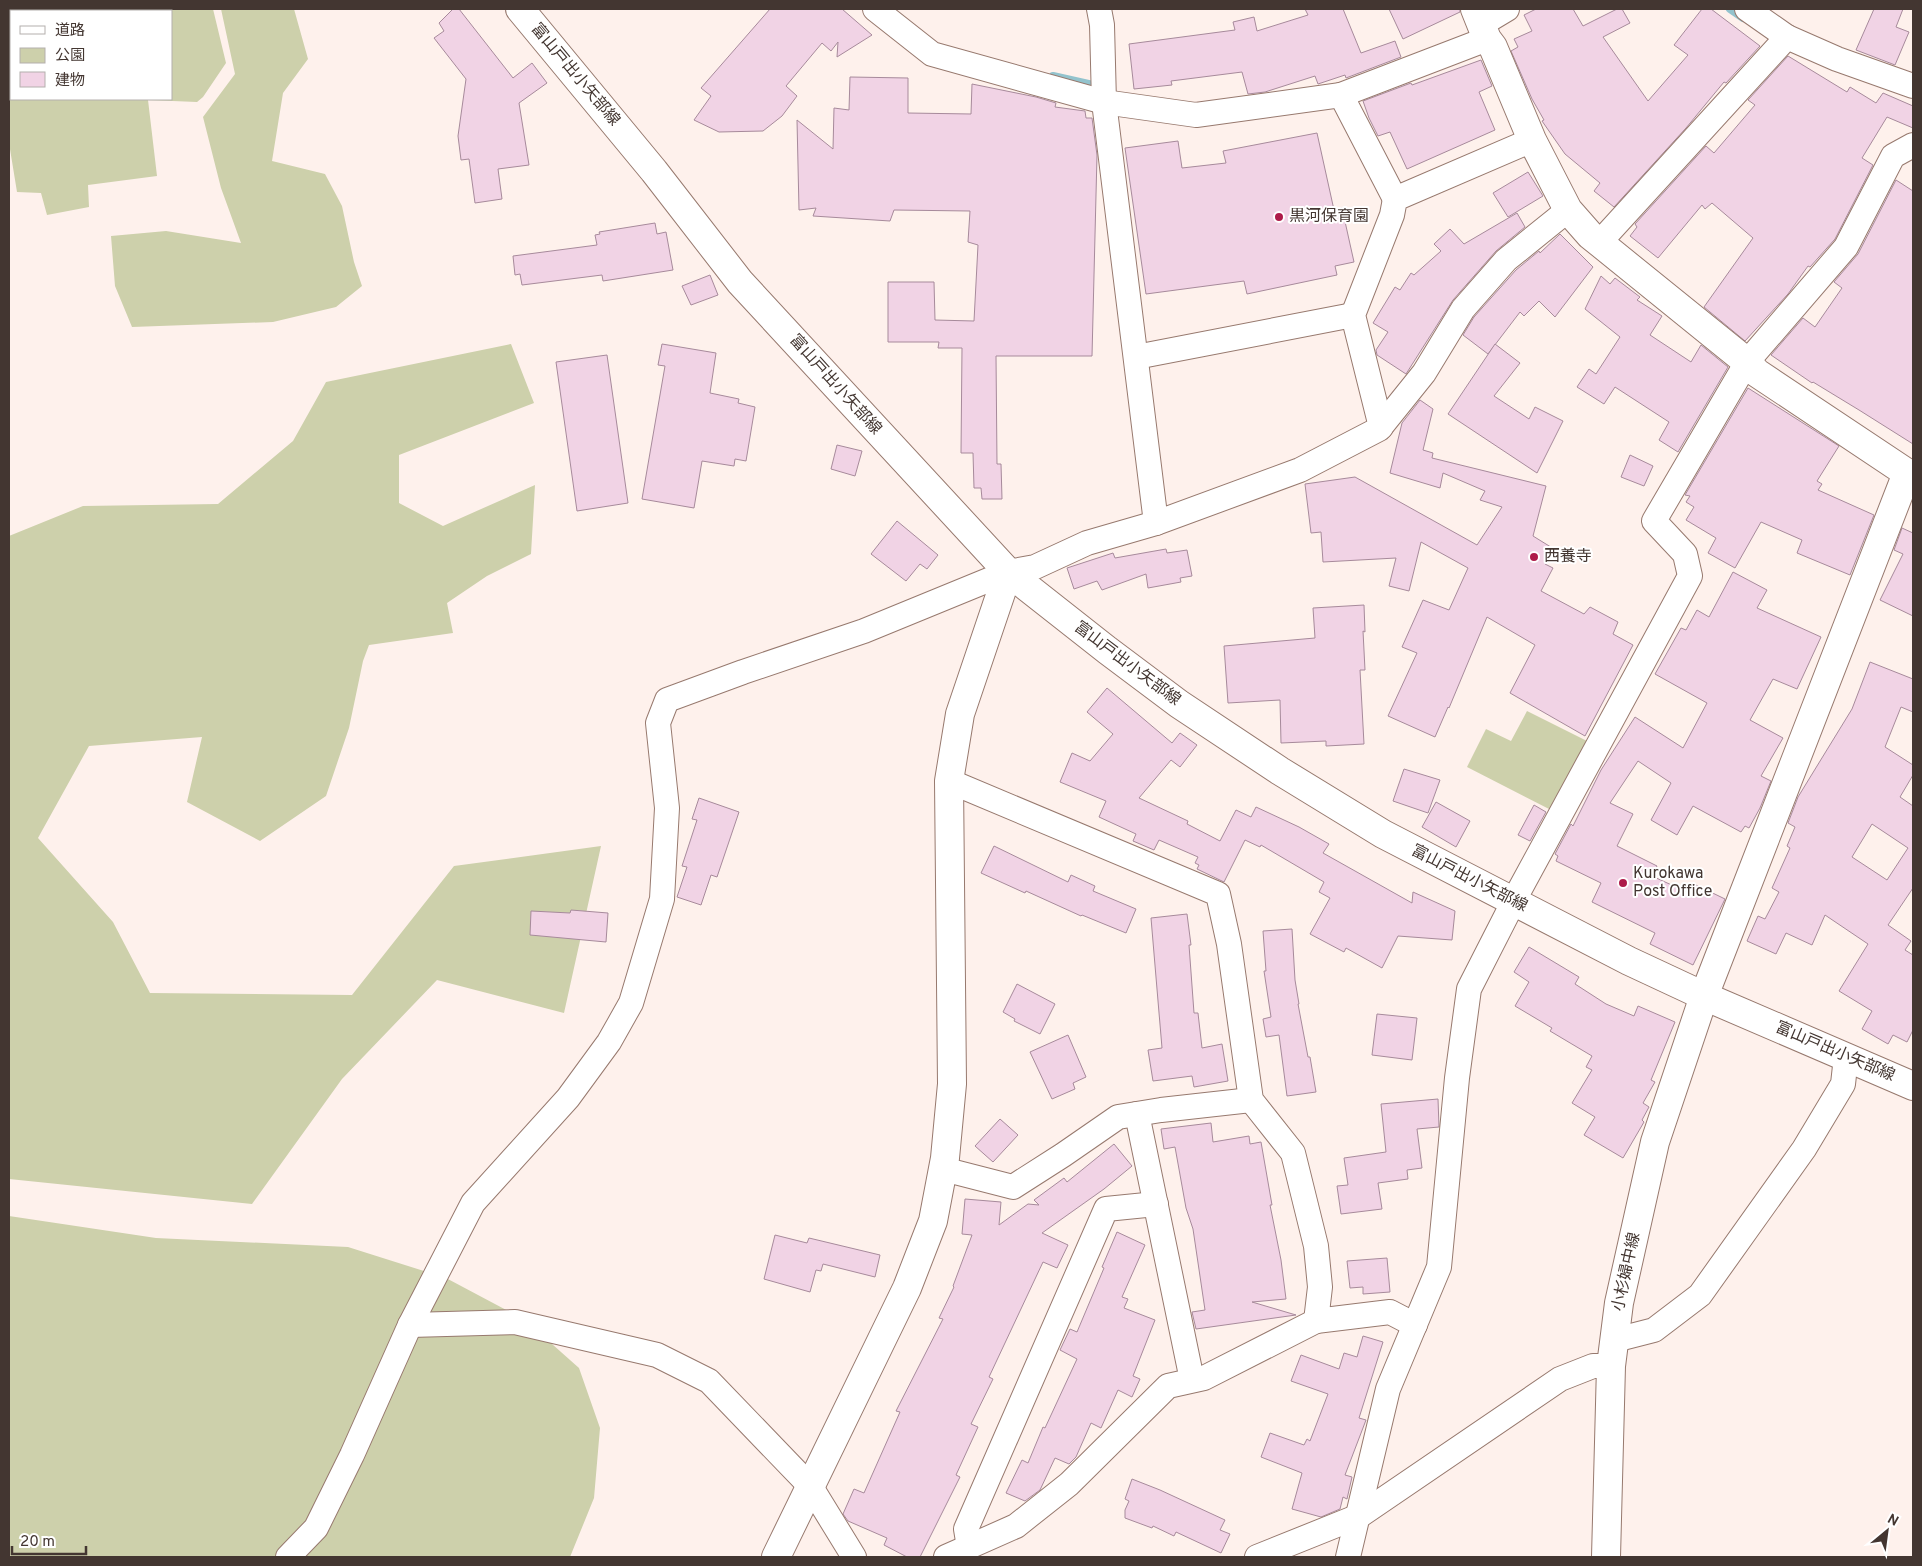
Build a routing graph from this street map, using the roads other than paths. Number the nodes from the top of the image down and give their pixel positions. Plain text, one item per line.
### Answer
1 (520, 9) edge
2 (875, 9) edge
3 (1099, 9) edge
4 (1507, 9) edge
5 (1747, 9) edge
6 (1481, 24) edge
7 (1787, 37) junction
8 (1913, 86) edge
9 (1341, 95) junction
10 (1104, 102) junction
11 (1532, 140) junction
12 (1913, 145) edge
13 (1395, 199) junction
14 (1568, 210) junction
15 (1599, 242) junction
16 (1352, 315) junction
17 (1136, 357) junction
18 (1748, 362) junction
19 (1381, 427) junction
20 (1911, 470) edge
21 (1156, 523) junction
22 (1008, 572) junction
23 (949, 781) junction
24 (1514, 902) junction
25 (1704, 996) junction
26 (1846, 1057) junction
27 (1913, 1086) edge
28 (1251, 1100) junction
29 (1138, 1114) junction
30 (943, 1169) junction
31 (1156, 1204) junction
32 (1316, 1321) junction
33 (410, 1325) junction
34 (1415, 1325) junction
35 (1613, 1353) junction
36 (1192, 1380) junction
37 (811, 1487) junction
38 (1359, 1516) junction
39 (969, 1547) junction
40 (288, 1557) edge
41 (776, 1557) edge
42 (854, 1557) edge
43 (946, 1557) edge
44 (1257, 1557) edge
45 (1348, 1557) edge
46 (1606, 1557) edge

1 - 22 main road, 富山戸出小矢部線
2 - 10 street
3 - 10 street
4 - 6 street
5 - 7 street
6 - 9 street
6 - 11 main road
7 - 8 street
7 - 15 street
9 - 10 street
9 - 13 street
10 - 17 street
11 - 13 street
11 - 14 main road
12 - 18 street
13 - 16 street
14 - 15 main road
14 - 19 street
15 - 18 main road
16 - 17 street
16 - 19 street
17 - 21 street
18 - 20 main road
18 - 24 street
19 - 21 street
20 - 25 main road, 小杉婦中線
21 - 22 street
22 - 23 main road
22 - 24 main road, 富山戸出小矢部線
22 - 33 street
23 - 28 street
23 - 30 main road
24 - 25 main road, 富山戸出小矢部線
24 - 34 street
25 - 26 main road, 富山戸出小矢部線
25 - 35 main road, 小杉婦中線
26 - 27 main road, 富山戸出小矢部線
26 - 35 street
28 - 29 street
28 - 32 street
29 - 30 street
29 - 31 street
30 - 37 main road
31 - 36 street
31 - 39 street
32 - 34 street
32 - 36 street
33 - 37 street
33 - 40 street
34 - 38 street
35 - 38 street
35 - 46 main road, 小杉婦中線
36 - 39 street
37 - 41 main road
37 - 42 street
38 - 44 street
38 - 45 street
39 - 43 street

